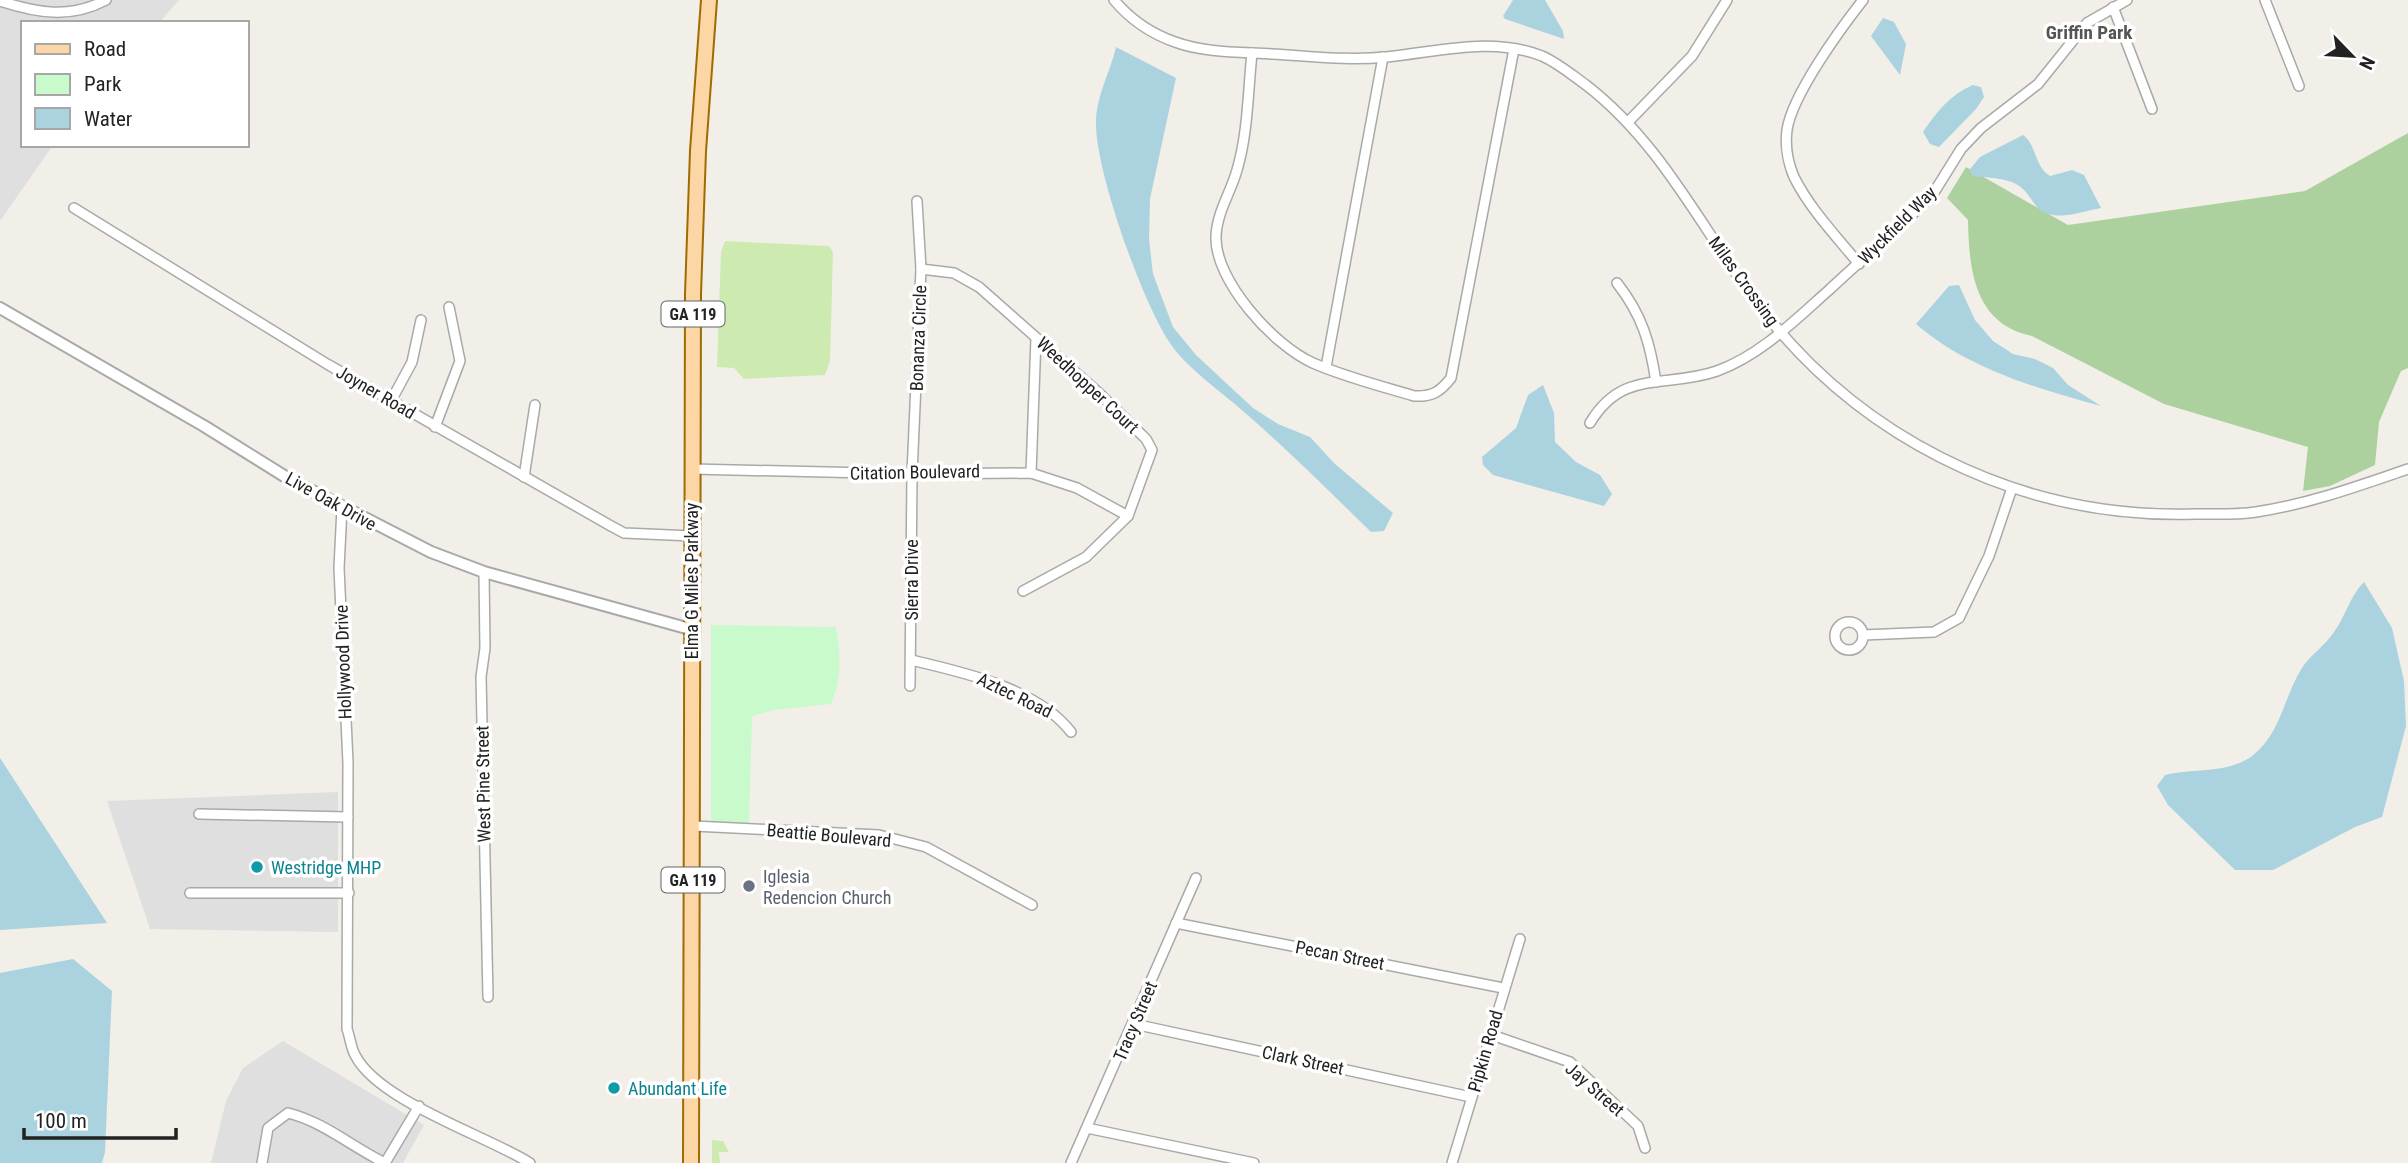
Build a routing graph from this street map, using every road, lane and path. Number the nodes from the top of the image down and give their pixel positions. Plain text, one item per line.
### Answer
1 (106, 0) edge
2 (709, 0) edge
3 (1114, 0) edge
4 (1727, 0) edge
5 (1863, 0) edge
6 (2127, 0) edge
7 (2265, 0) edge
8 (0, 1) edge
9 (2113, 7) junction
10 (1514, 49) junction
11 (1252, 53) junction
12 (1383, 58) junction
13 (2299, 86) dead end
14 (2152, 109) dead end
15 (1628, 122) junction
16 (917, 201) dead end
17 (74, 208) dead end
18 (1858, 264) junction
19 (921, 269) junction
20 (1617, 283) dead end
21 (449, 307) dead end
22 (0, 308) edge
23 (421, 320) dead end
24 (1781, 332) junction
25 (1036, 338) junction
26 (1326, 367) junction
27 (1656, 382) junction
28 (391, 401) junction
29 (535, 404) dead end
30 (1590, 423) dead end
31 (435, 427) junction
32 (692, 469) junction
33 (2408, 469) edge
34 (1031, 473) junction
35 (912, 474) junction
36 (524, 477) junction
37 (2012, 488) junction
38 (342, 508) junction
39 (1128, 516) junction
40 (693, 536) junction
41 (484, 572) junction
42 (1023, 591) dead end
43 (690, 629) junction
44 (1863, 635) dead end
45 (911, 660) junction
46 (910, 686) dead end
47 (1071, 732) dead end
48 (199, 814) dead end
49 (348, 817) junction
50 (694, 826) junction
51 (1196, 878) dead end
52 (190, 893) dead end
53 (349, 893) junction
54 (1032, 905) dead end
55 (1176, 923) junction
56 (1520, 939) dead end
57 (1503, 988) junction
58 (488, 997) dead end
59 (1134, 1024) junction
60 (1489, 1034) junction
61 (1471, 1097) junction
62 (419, 1106) junction
63 (1087, 1128) junction
64 (1645, 1148) dead end
65 (262, 1163) edge
66 (385, 1163) edge
67 (530, 1163) edge
68 (691, 1163) edge
69 (1072, 1163) edge
70 (1254, 1163) edge
71 (1452, 1163) edge

1 - 8 street
2 - 32 main road, Elma G Miles Parkway / GA 119
3 - 11 street, Miles Crossing
4 - 15 street
5 - 18 street
6 - 9 street, Wyckfield Way
7 - 13 street
9 - 14 street
9 - 18 street, Wyckfield Way
10 - 12 street, Miles Crossing
10 - 15 street, Miles Crossing
10 - 26 street
11 - 12 street, Miles Crossing
11 - 26 street
12 - 26 street
15 - 24 street, Miles Crossing
16 - 19 street, Bonanza Circle
17 - 28 street, Joyner Road
18 - 24 street, Wyckfield Way
19 - 25 street, Weedhopper Court
19 - 35 street, Bonanza Circle
20 - 27 street
21 - 31 street
22 - 38 street, Live Oak Drive
23 - 28 street
24 - 27 street, Wyckfield Way
24 - 37 street, Miles Crossing
25 - 34 street
25 - 39 street, Weedhopper Court
27 - 30 street, Wyckfield Way
28 - 31 street, Joyner Road
29 - 36 street
31 - 36 street, Joyner Road
32 - 35 street, Citation Boulevard
32 - 40 main road, Elma G Miles Parkway / GA 119
33 - 37 street, Miles Crossing
34 - 35 street, Citation Boulevard
34 - 39 street, Citation Boulevard
35 - 45 street, Sierra Drive
36 - 40 street, Joyner Road
37 - 44 street
38 - 41 street, Live Oak Drive
38 - 49 street, Hollywood Drive
39 - 42 street, Weedhopper Court
40 - 43 main road, Elma G Miles Parkway / GA 119
41 - 43 street, Live Oak Drive
41 - 58 street, West Pine Street
43 - 50 main road, Elma G Miles Parkway / GA 119
45 - 46 street, Sierra Drive
45 - 47 street, Aztec Road
48 - 49 street
49 - 53 street, Hollywood Drive
50 - 54 street, Beattie Boulevard
50 - 68 main road, Elma G Miles Parkway / GA 119
51 - 55 street, Tracy Street
52 - 53 street
53 - 62 street, Hollywood Drive
55 - 57 street, Pecan Street
55 - 59 street, Tracy Street
56 - 57 street, Pipkin Road
57 - 60 street, Pipkin Road
59 - 61 street, Clark Street
59 - 63 street, Tracy Street
60 - 61 street, Pipkin Road
60 - 64 street, Jay Street
61 - 71 street, Pipkin Road
62 - 66 street
62 - 67 street, Hollywood Drive
63 - 69 street, Tracy Street
63 - 70 street
65 - 66 street

